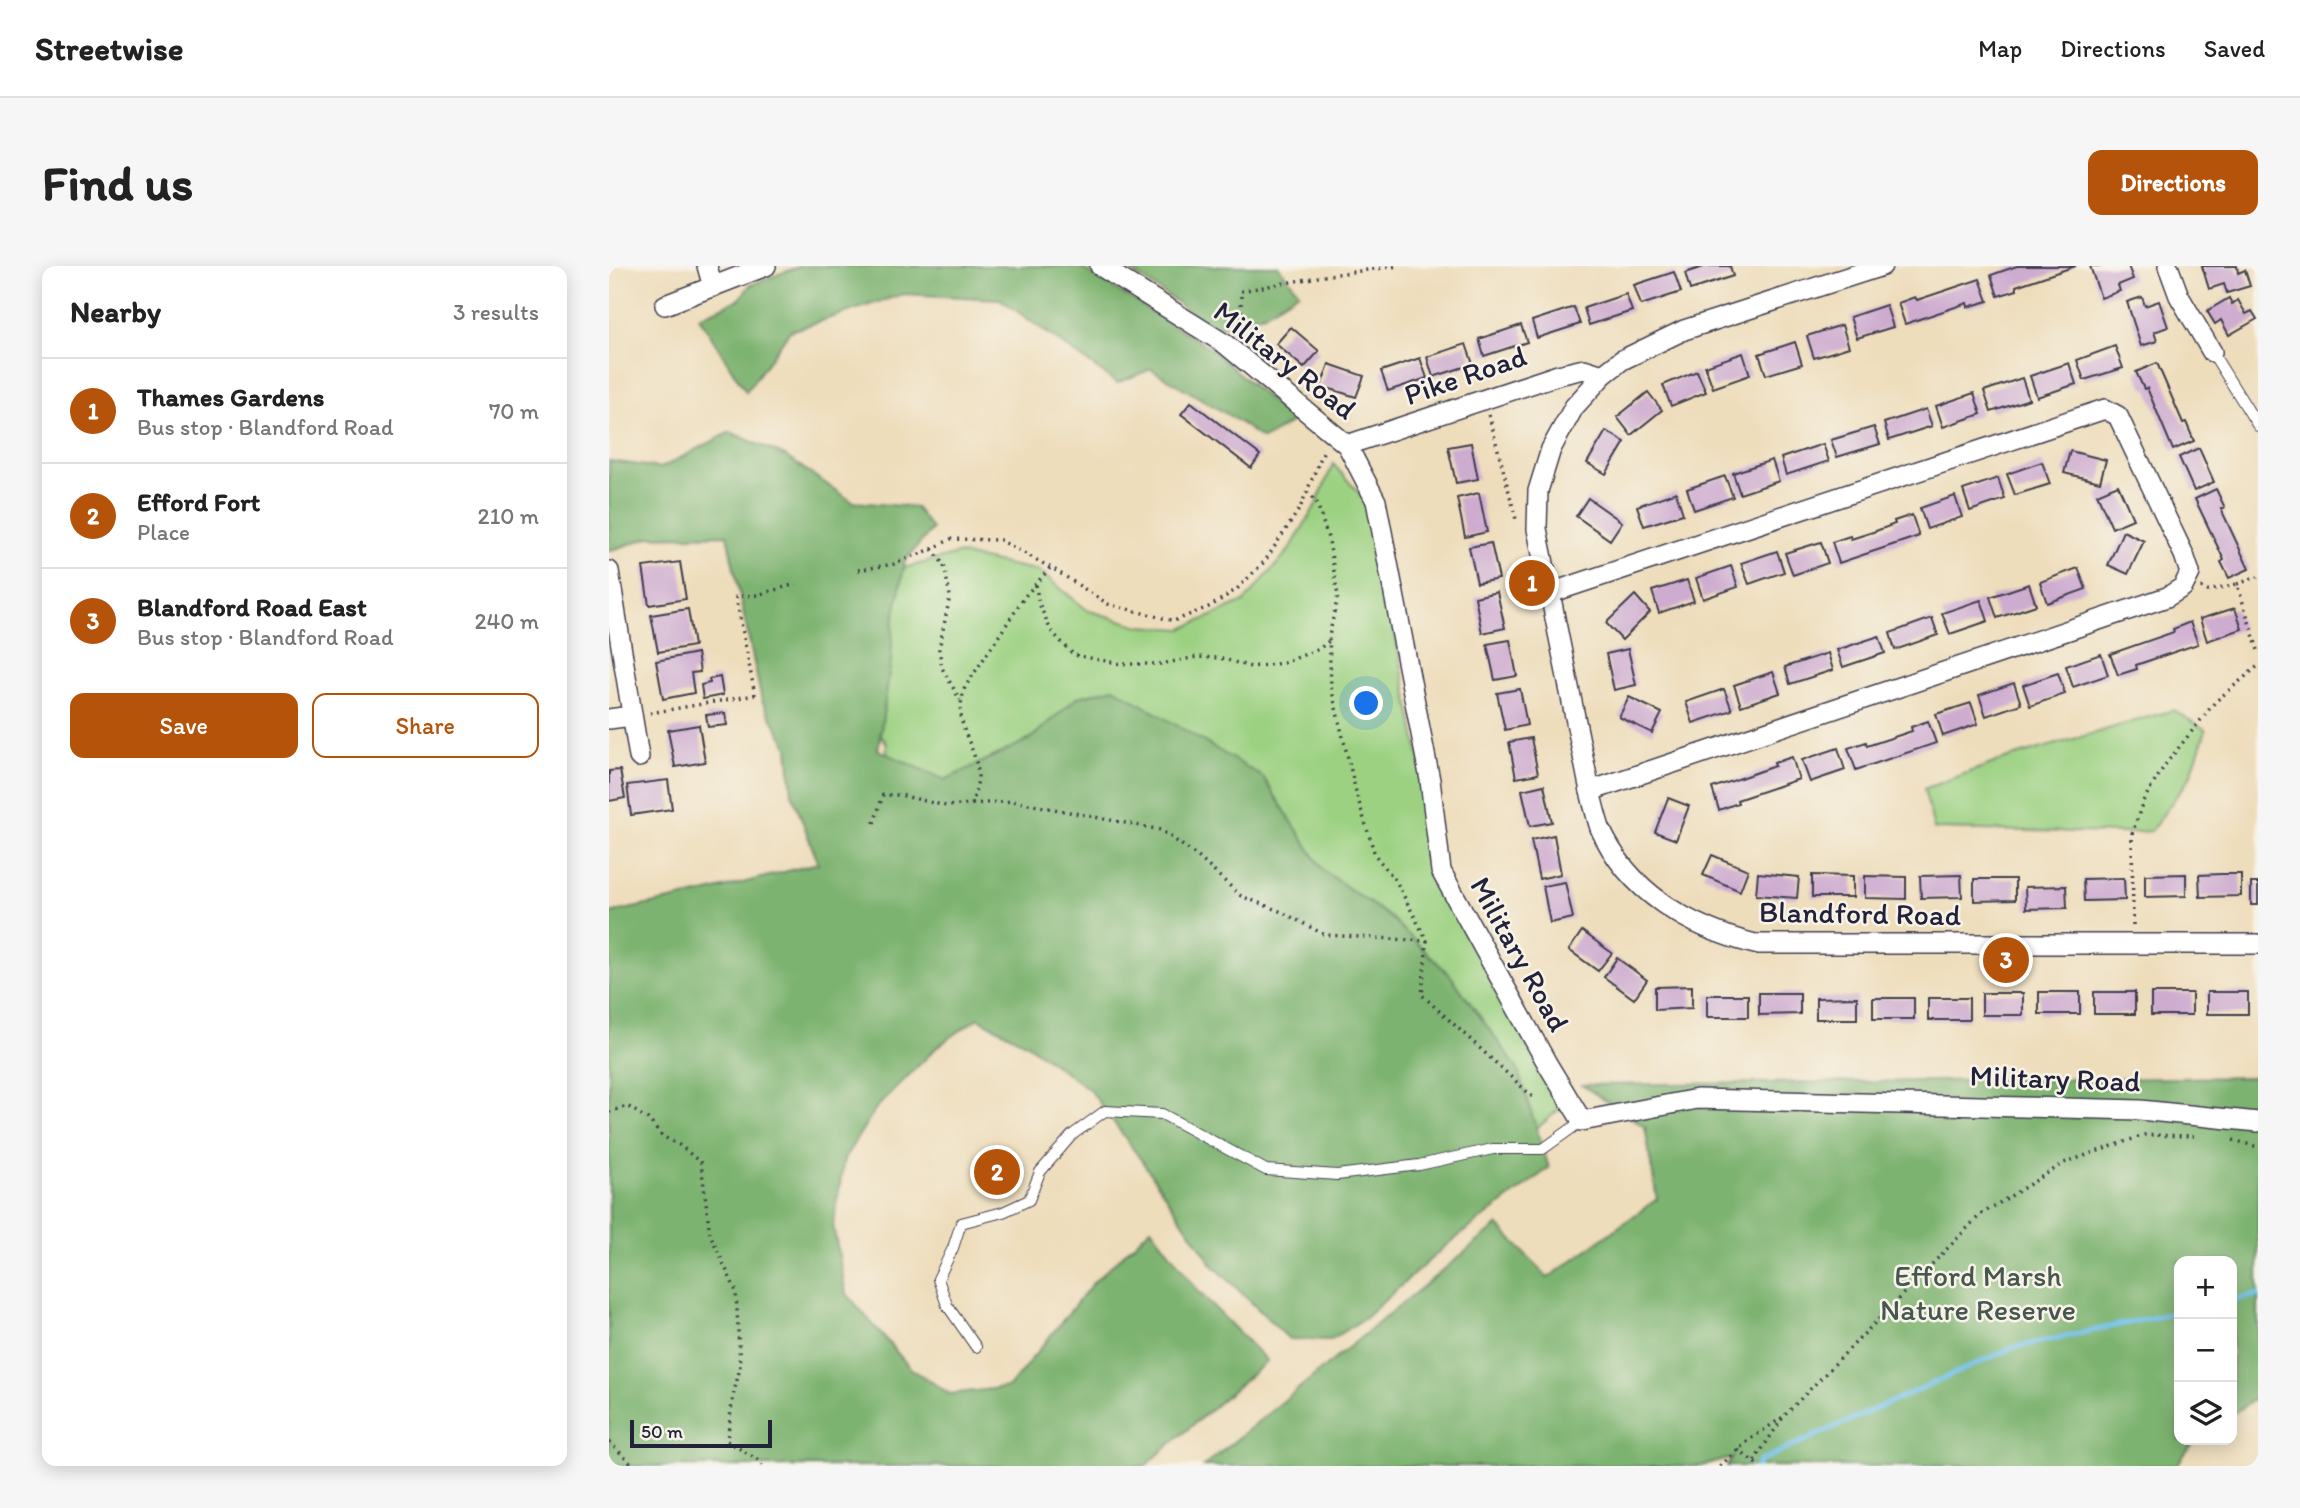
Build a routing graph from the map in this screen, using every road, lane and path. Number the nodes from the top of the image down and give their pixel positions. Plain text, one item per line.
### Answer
1 (707, 266) edge
2 (766, 266) edge
3 (1100, 266) edge
4 (1398, 266) edge
5 (1882, 266) edge
6 (2168, 266) edge
7 (713, 286) junction
8 (665, 305) dead end
9 (2212, 352) joint
10 (1241, 358) junction
11 (1603, 375) junction
12 (1485, 399) junction
13 (2258, 426) edge
14 (1347, 445) junction
15 (1307, 492) junction
16 (1537, 529) junction
17 (932, 549) junction
18 (1050, 568) junction
19 (858, 570) dead end
20 (609, 571) edge
21 (2258, 577) edge
22 (2187, 578) junction
23 (796, 584) dead end
24 (1036, 584) junction
25 (2237, 584) junction
26 (1550, 593) junction
27 (1329, 641) junction
28 (2258, 650) edge
29 (2258, 666) edge
30 (960, 700) junction
31 (631, 716) junction
32 (609, 719) edge
33 (639, 757) dead end
34 (1590, 791) junction
35 (972, 804) junction
36 (874, 823) dead end
37 (1427, 940) junction
38 (2133, 944) junction
39 (2258, 944) edge
40 (1535, 1099) dead end
41 (609, 1112) edge
42 (1582, 1121) junction
43 (2258, 1122) edge
44 (2198, 1136) dead end
45 (2230, 1139) dead end
46 (2258, 1147) edge
47 (976, 1347) dead end
48 (1784, 1416) junction
49 (609, 1442) edge
50 (1738, 1450) junction
51 (1756, 1463) edge
52 (634, 1466) edge
53 (762, 1466) edge
54 (1720, 1466) edge

1 - 7 street
2 - 7 street
3 - 10 street, Military Road
4 - 10 path
5 - 11 street
6 - 9 street
7 - 8 street
9 - 13 lane
10 - 14 street, Military Road
11 - 12 street, Pike Road
11 - 16 street, Blandford Road
12 - 14 street, Pike Road
12 - 16 path
14 - 15 path
14 - 42 street, Military Road
15 - 18 path
15 - 27 path
16 - 26 street, Blandford Road
17 - 18 path
17 - 19 path
17 - 30 path
18 - 24 path
20 - 31 street
21 - 25 path
22 - 25 path
22 - 26 street
22 - 34 street
23 - 31 path
24 - 27 path
24 - 30 path
25 - 28 path
26 - 34 street, Blandford Road
27 - 37 path
29 - 38 path
30 - 35 path
31 - 32 street
31 - 33 street
34 - 38 street, Blandford Road
35 - 36 path
35 - 37 path
37 - 40 path
38 - 39 street, Blandford Road
41 - 53 path
42 - 43 street, Military Road
42 - 47 lane
44 - 48 path
45 - 46 path
48 - 50 path
48 - 51 path
49 - 52 path
50 - 51 path
50 - 54 path

